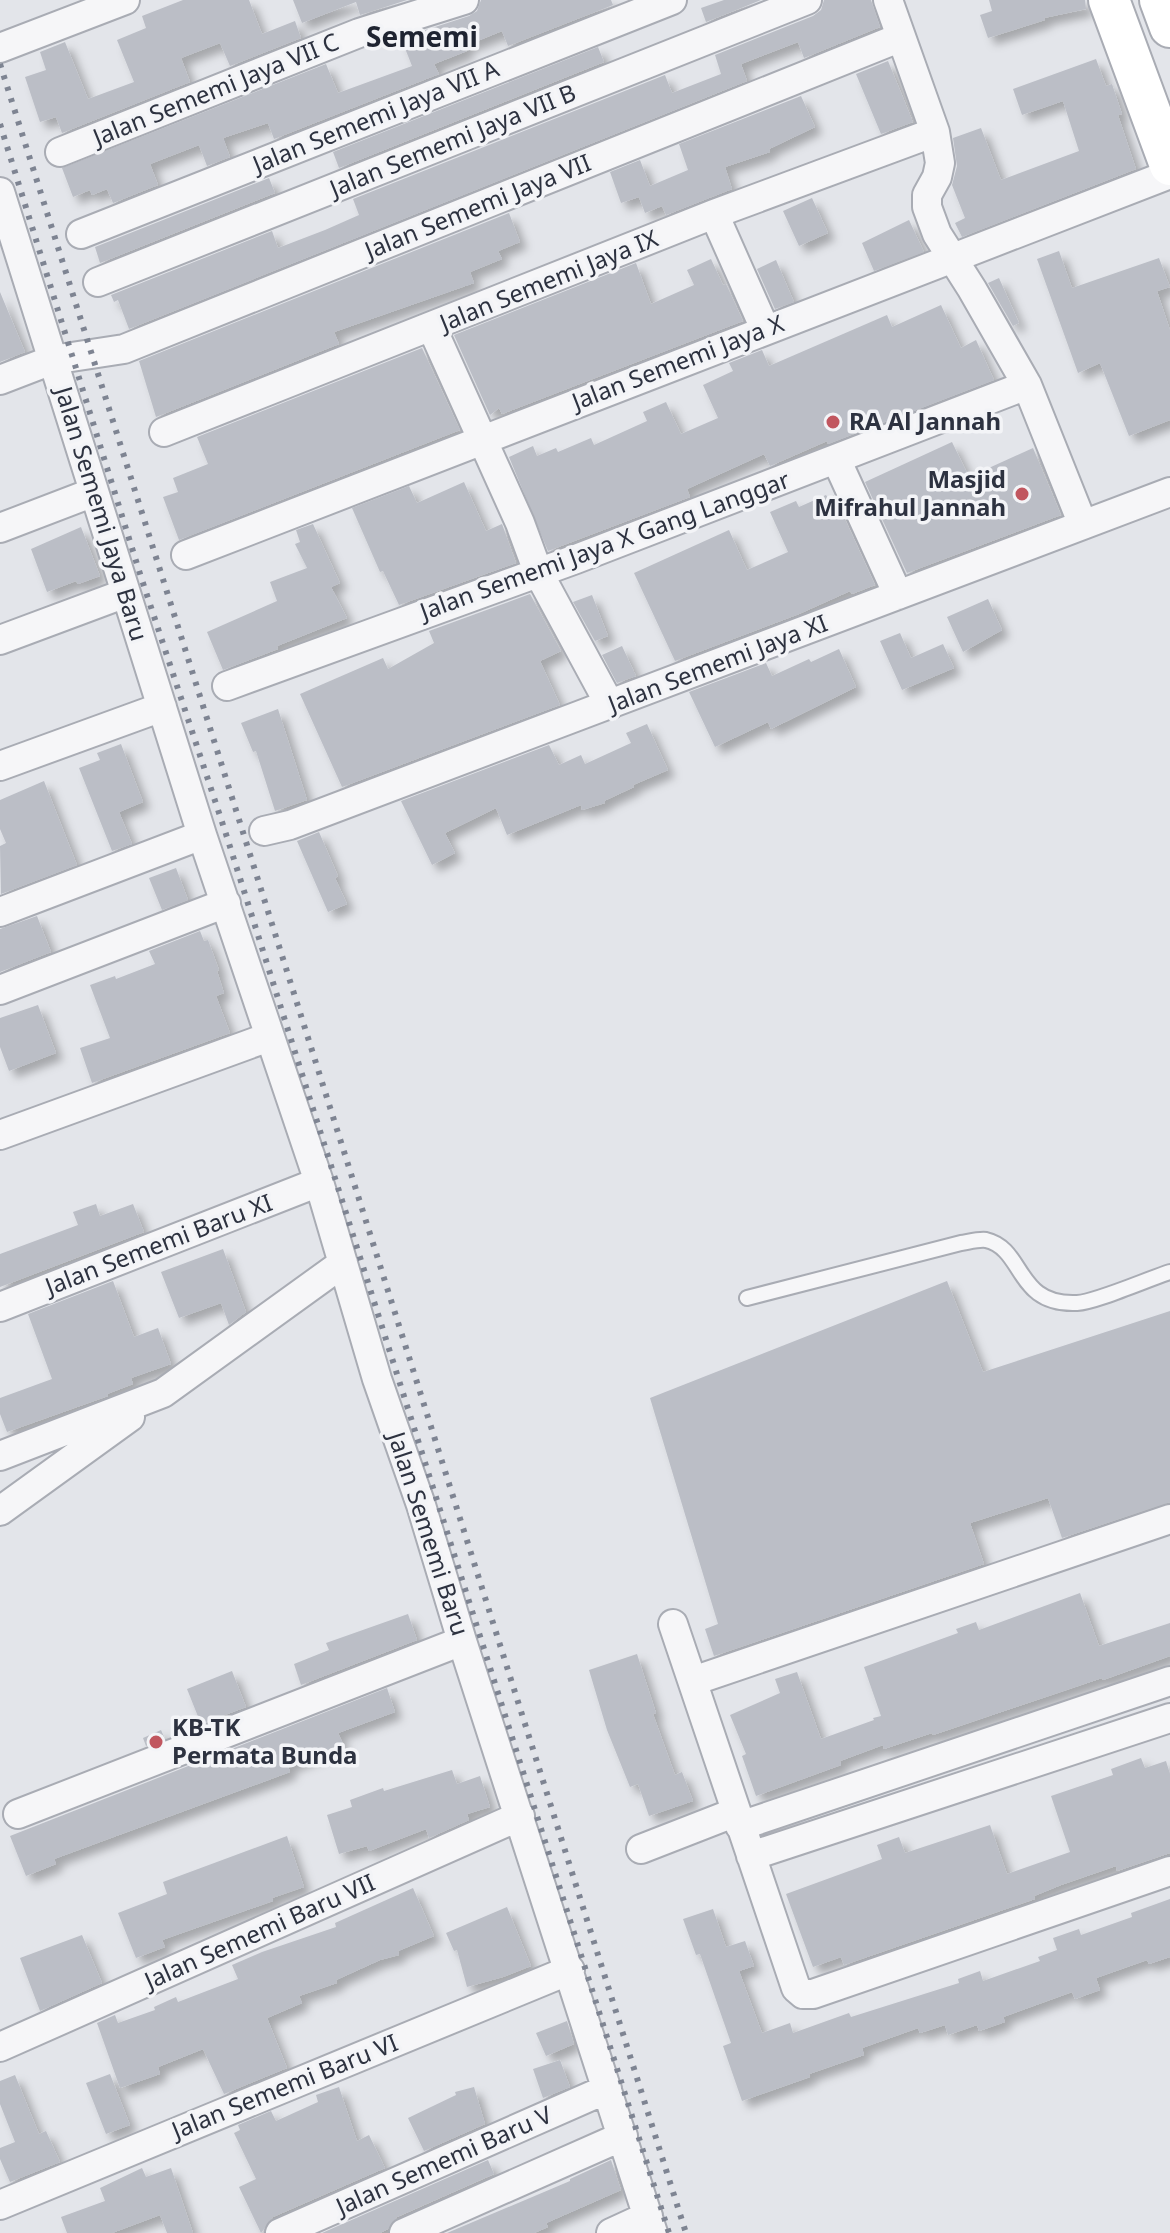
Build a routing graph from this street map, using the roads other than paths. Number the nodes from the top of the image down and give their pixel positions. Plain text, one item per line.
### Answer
1 (125, 0) edge
2 (464, 0) edge
3 (672, 0) edge
4 (807, 0) edge
5 (888, 0) edge
6 (1109, 0) edge
7 (899, 38) junction
8 (0, 48) edge
9 (935, 132) junction
10 (60, 152) dead end
11 (1170, 165) edge
12 (1170, 174) edge
13 (3, 209) edge
14 (714, 214) junction
15 (81, 234) dead end
16 (954, 259) junction
17 (98, 282) dead end
18 (432, 328) junction
19 (765, 329) junction
20 (52, 360) junction
21 (0, 380) edge
22 (1027, 385) junction
23 (164, 432) dead end
24 (481, 439) junction
25 (836, 459) junction
26 (94, 492) junction
27 (1170, 492) edge
28 (1083, 525) junction
29 (0, 528) edge
30 (186, 555) dead end
31 (538, 572) junction
32 (126, 593) junction
33 (898, 595) junction
34 (0, 640) edge
35 (227, 686) dead end
36 (610, 705) junction
37 (162, 707) junction
38 (0, 766) edge
39 (264, 831) dead end
40 (202, 835) junction
41 (226, 903) junction
42 (0, 912) edge
43 (0, 990) edge
44 (269, 1037) junction
45 (0, 1135) edge
46 (319, 1182) junction
47 (343, 1263) junction
48 (1170, 1272) edge
49 (747, 1298) dead end
50 (0, 1307) edge
51 (163, 1393) junction
52 (0, 1456) edge
53 (0, 1511) edge
54 (1170, 1519) edge
55 (673, 1624) dead end
56 (462, 1641) junction
57 (693, 1681) junction
58 (1170, 1681) edge
59 (1099, 1705) junction
60 (1170, 1718) edge
61 (1113, 1737) junction
62 (18, 1814) dead end
63 (520, 1816) junction
64 (738, 1819) junction
65 (641, 1849) dead end
66 (751, 1856) junction
67 (1170, 1871) edge
68 (570, 1970) junction
69 (0, 2047) edge
70 (607, 2089) junction
71 (623, 2136) junction
72 (0, 2205) edge
73 (651, 2224) edge
74 (280, 2233) edge
75 (404, 2233) edge
76 (611, 2233) edge

1 - 8 street
2 - 10 street, Jalan Sememi Jaya VII C
3 - 15 street, Jalan Sememi Jaya VII A
4 - 17 street, Jalan Sememi Jaya VII B
5 - 7 street
6 - 11 main road
7 - 9 street
7 - 20 street, Jalan Sememi Jaya VII
9 - 14 street, Jalan Sememi Jaya IX
9 - 16 street
12 - 16 street, Jalan Sememi Jaya X
13 - 20 street, Jalan Sememi Jaya Baru
14 - 18 street, Jalan Sememi Jaya IX
14 - 19 street
16 - 19 street, Jalan Sememi Jaya X
16 - 22 street
18 - 23 street, Jalan Sememi Jaya IX
18 - 24 street
19 - 24 street, Jalan Sememi Jaya X
20 - 21 street, Jalan Sememi Jaya VII
20 - 26 street, Jalan Sememi Jaya Baru
22 - 25 street, Jalan Sememi Jaya X Gang Langgar
22 - 28 street
24 - 30 street, Jalan Sememi Jaya X
24 - 31 street
25 - 31 street, Jalan Sememi Jaya X Gang Langgar
25 - 33 street
26 - 29 street
26 - 32 street, Jalan Sememi Jaya Baru
27 - 28 street, Jalan Sememi Jaya XI
28 - 33 street, Jalan Sememi Jaya XI
31 - 35 street, Jalan Sememi Jaya X Gang Langgar
31 - 36 street
32 - 34 street
32 - 37 street, Jalan Sememi Jaya Baru
33 - 36 street, Jalan Sememi Jaya XI
36 - 39 street, Jalan Sememi Jaya XI
37 - 38 street
37 - 40 street, Jalan Sememi Jaya Baru
40 - 41 street, Jalan Sememi Baru
40 - 42 street
41 - 43 street
41 - 44 street, Jalan Sememi Baru
44 - 45 street
44 - 46 street, Jalan Sememi Baru
46 - 47 street, Jalan Sememi Baru
46 - 50 street, Jalan Sememi Baru XI
47 - 51 street
47 - 56 street, Jalan Sememi Baru
48 - 49 lane
51 - 52 street
51 - 53 street
54 - 57 street
55 - 57 street
56 - 62 street
56 - 63 street, Jalan Sememi Baru
57 - 64 street
58 - 59 street
59 - 61 street
59 - 64 street
60 - 61 street
61 - 66 street
63 - 68 street, Jalan Sememi Baru
63 - 69 street, Jalan Sememi Baru VII
64 - 65 street
64 - 66 street
66 - 67 street
68 - 70 street, Jalan Sememi Baru
68 - 72 street, Jalan Sememi Baru VI
70 - 71 street, Jalan Sememi Baru
70 - 74 street, Jalan Sememi Baru V
71 - 73 street, Jalan Sememi Baru
71 - 75 street
73 - 76 street

